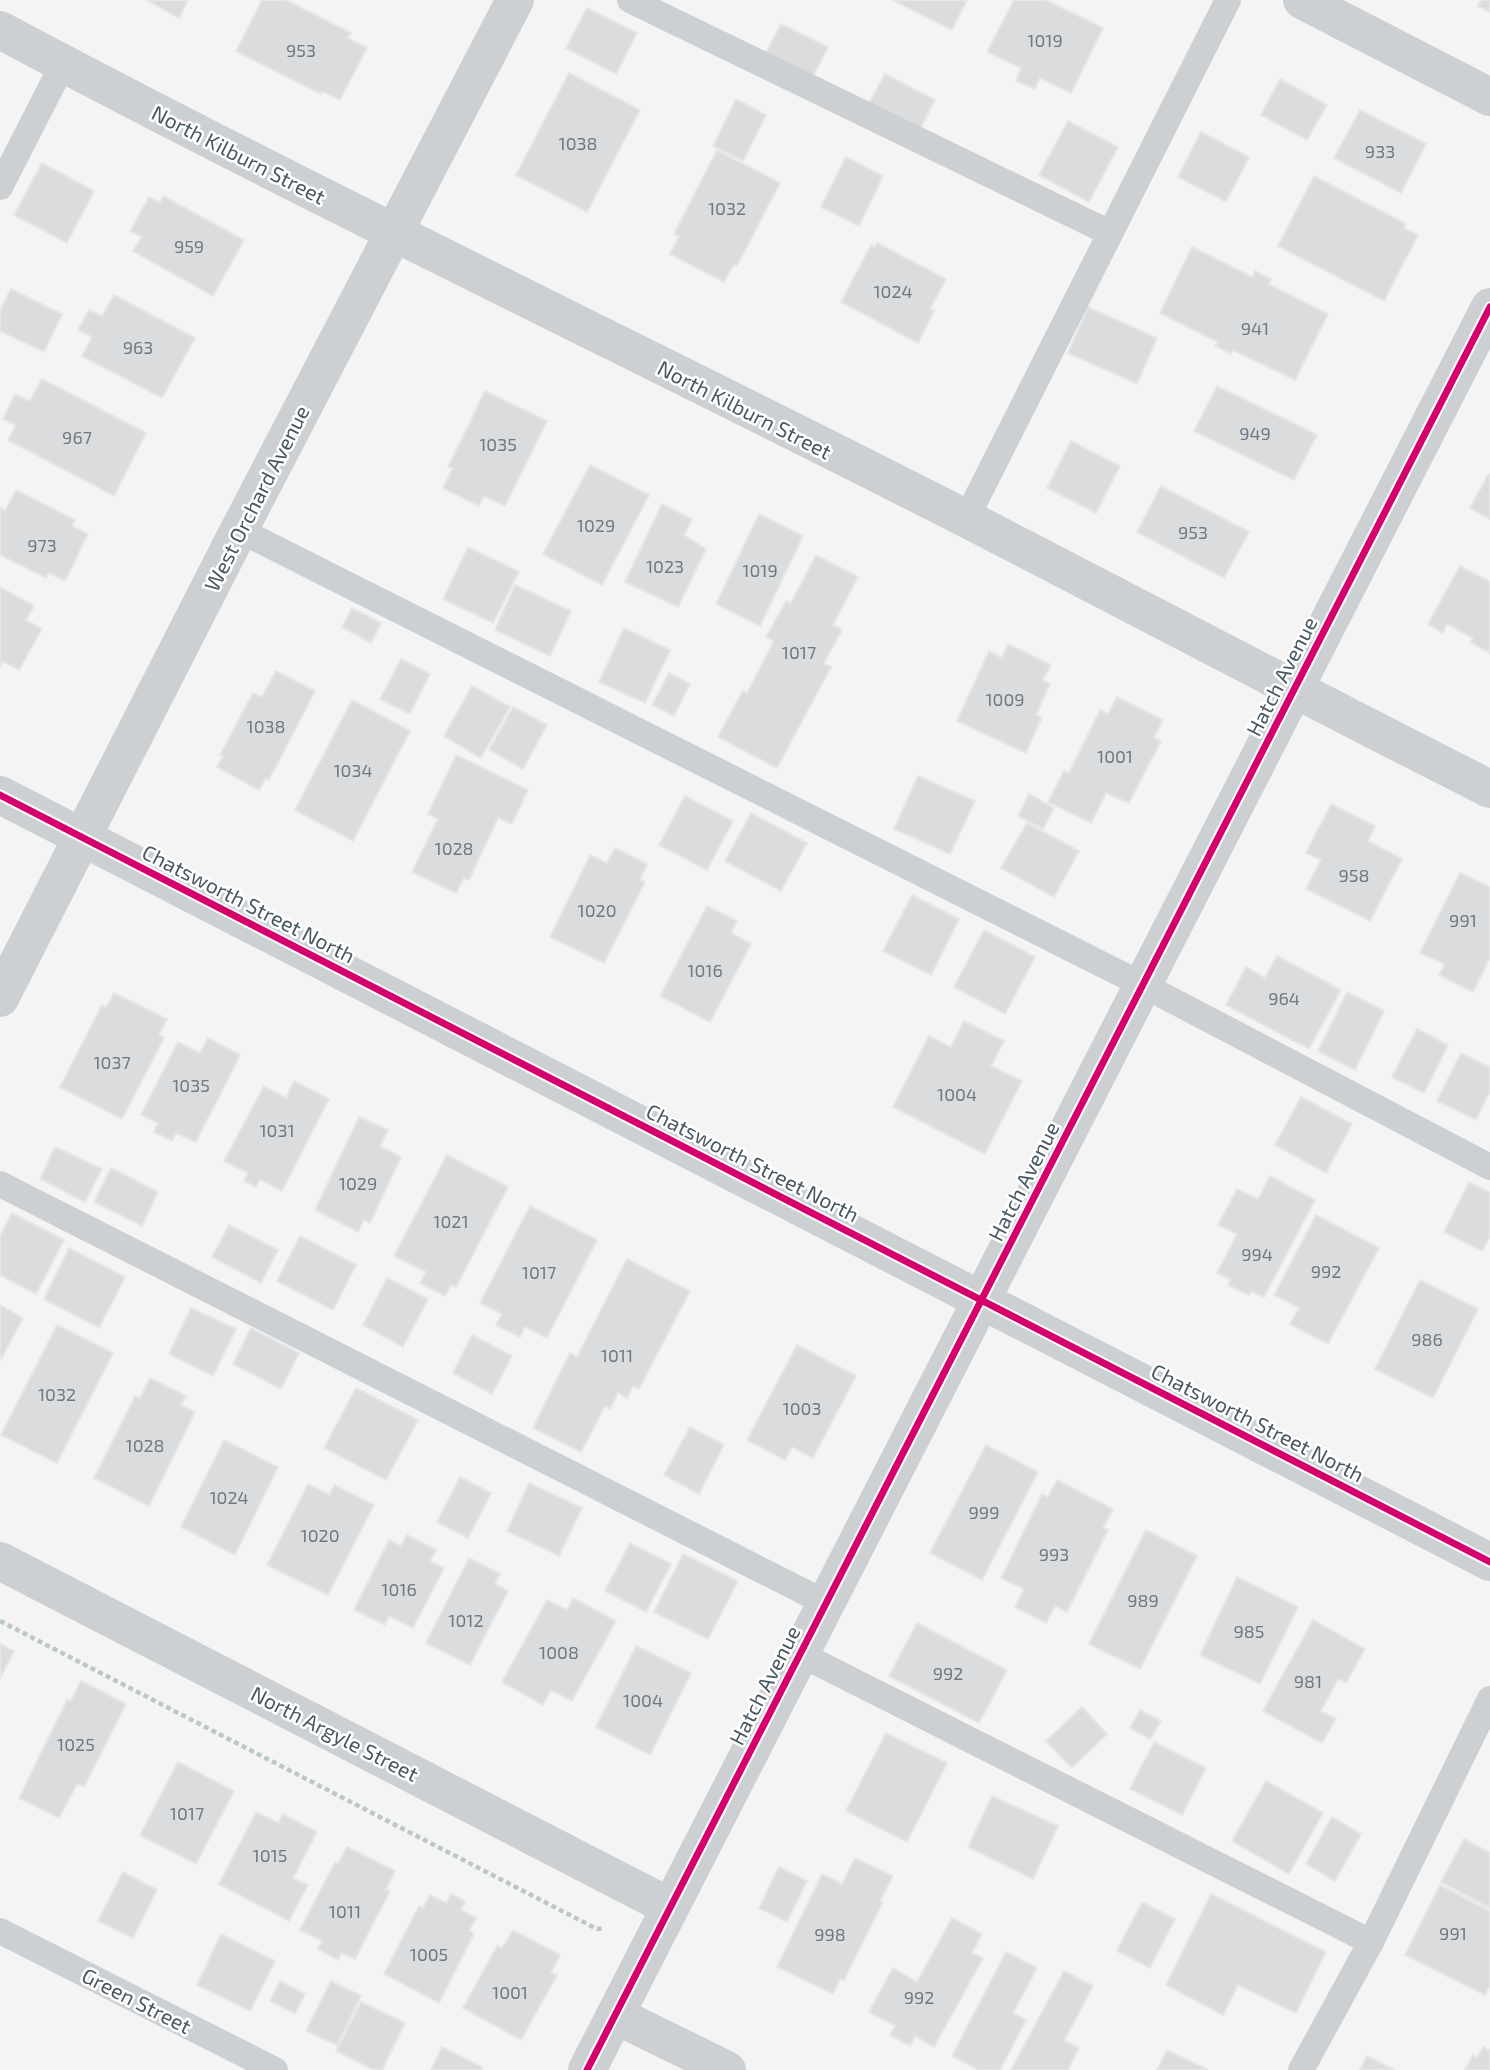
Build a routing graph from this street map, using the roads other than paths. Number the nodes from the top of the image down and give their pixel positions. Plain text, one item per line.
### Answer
1 (515, 0) edge
2 (630, 0) edge
3 (1228, 0) edge
4 (1302, 0) edge
5 (0, 30) edge
6 (63, 64) junction
7 (1490, 97) edge
8 (0, 187) edge
9 (394, 233) junction
10 (1110, 233) junction
11 (1490, 307) edge
12 (966, 519) junction
13 (239, 530) junction
14 (1294, 690) junction
15 (1490, 789) edge
16 (0, 795) edge
17 (82, 837) junction
18 (1143, 985) junction
19 (0, 998) edge
20 (1490, 1167) edge
21 (0, 1184) edge
22 (982, 1299) junction
23 (0, 1561) edge
24 (1490, 1562) edge
25 (826, 1603) junction
26 (800, 1654) junction
27 (1490, 1699) edge
28 (670, 1908) junction
29 (0, 1931) edge
30 (1371, 1942) junction
31 (615, 2015) junction
32 (275, 2070) edge
33 (587, 2070) edge
34 (727, 2070) edge
35 (1301, 2070) edge

1 - 9 street, West Orchard Avenue
2 - 10 lane
3 - 10 lane
4 - 7 street
5 - 6 street, North Kilburn Street
6 - 8 lane
6 - 9 street, North Kilburn Street
9 - 12 street, North Kilburn Street
9 - 13 street, West Orchard Avenue
10 - 12 lane
11 - 14 street, Hatch Avenue
12 - 14 street, North Kilburn Street
13 - 17 street, West Orchard Avenue
13 - 18 lane
14 - 15 street, North Kilburn Street
14 - 18 street, Hatch Avenue
16 - 17 street, Chatsworth Street North
17 - 19 street, West Orchard Avenue
17 - 22 street, Chatsworth Street North
18 - 20 lane
18 - 22 street, Hatch Avenue
21 - 25 lane
22 - 24 street, Chatsworth Street North
22 - 25 street, Hatch Avenue
23 - 28 street, North Argyle Street
25 - 26 street, Hatch Avenue
26 - 28 street, Hatch Avenue
26 - 30 lane
27 - 30 lane
28 - 31 street, Hatch Avenue
29 - 32 lane, Green Street
30 - 35 lane
31 - 33 street, Hatch Avenue
31 - 34 street

